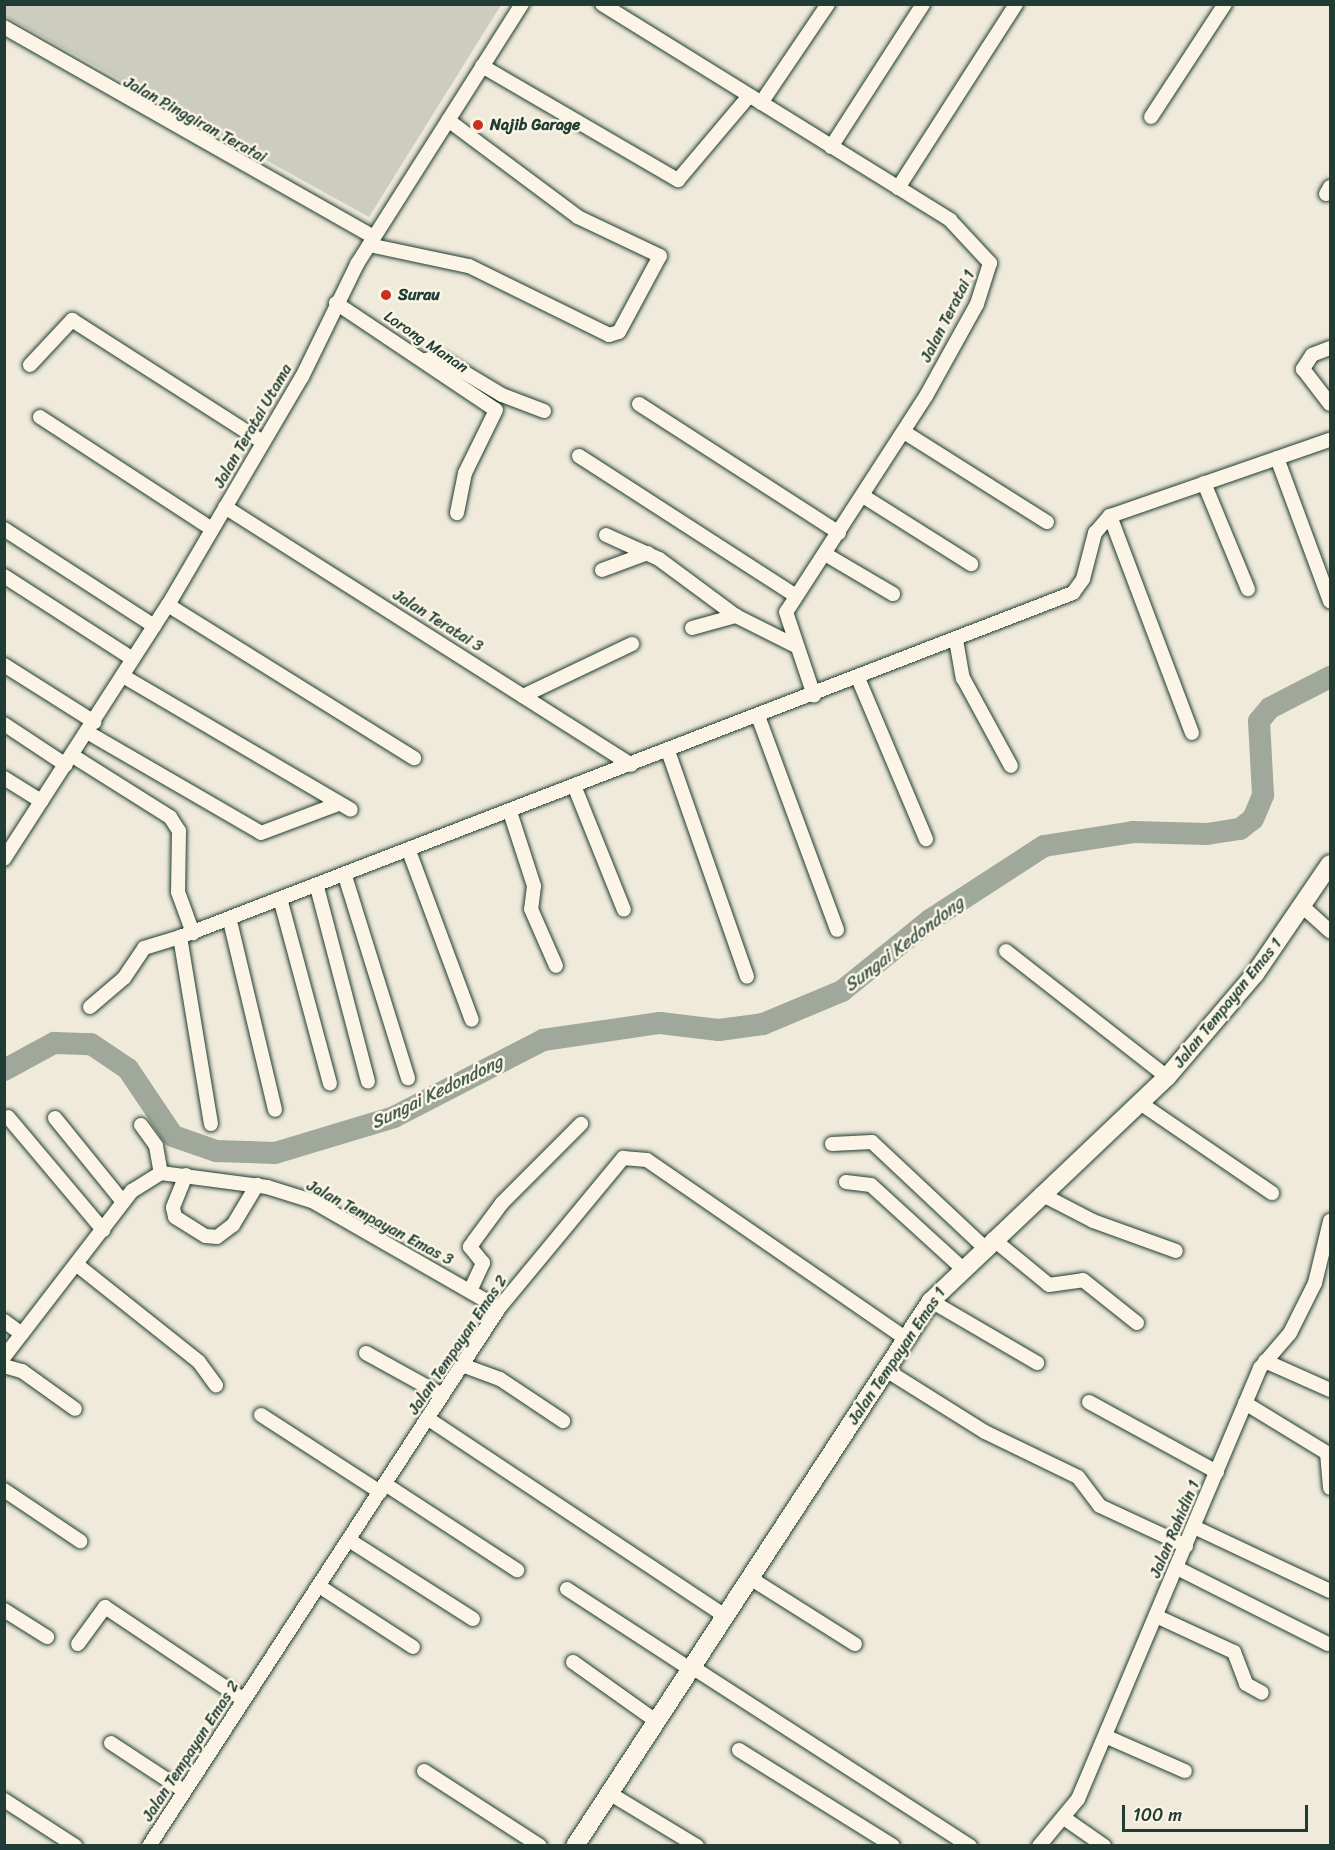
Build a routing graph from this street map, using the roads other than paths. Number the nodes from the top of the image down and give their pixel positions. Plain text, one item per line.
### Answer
1 (522, 4) edge
2 (602, 4) edge
3 (828, 4) edge
4 (923, 4) edge
5 (1017, 4) edge
6 (1225, 4) edge
7 (4, 27) edge
8 (482, 66) junction
9 (755, 100) junction
10 (1150, 117) dead end
11 (448, 120) junction
12 (831, 147) junction
13 (898, 188) junction
14 (371, 241) junction
15 (336, 303) junction
16 (1330, 348) edge
17 (425, 360) junction
18 (30, 365) dead end
19 (639, 404) dead end
20 (1330, 404) edge
21 (544, 411) dead end
22 (40, 417) dead end
23 (904, 432) junction
24 (1330, 440) edge
25 (263, 442) junction
26 (579, 456) dead end
27 (1277, 458) junction
28 (1204, 483) junction
29 (863, 496) junction
30 (225, 507) junction
31 (457, 513) dead end
32 (1110, 516) junction
33 (1047, 522) dead end
34 (4, 529) edge
35 (212, 529) junction
36 (839, 533) junction
37 (606, 535) dead end
38 (648, 553) junction
39 (825, 554) junction
40 (971, 564) dead end
41 (602, 570) dead end
42 (4, 576) edge
43 (1248, 589) dead end
44 (893, 594) dead end
45 (796, 596) junction
46 (1330, 601) edge
47 (168, 605) junction
48 (736, 616) junction
49 (154, 626) junction
50 (692, 628) dead end
51 (956, 640) junction
52 (632, 644) dead end
53 (796, 646) junction
54 (133, 659) junction
55 (4, 665) edge
56 (123, 676) junction
57 (858, 678) junction
58 (814, 695) junction
59 (523, 696) junction
60 (758, 716) junction
61 (4, 724) edge
62 (91, 727) junction
63 (1192, 733) dead end
64 (668, 751) junction
65 (414, 758) dead end
66 (70, 760) junction
67 (631, 765) junction
68 (1011, 766) dead end
69 (4, 778) edge
70 (575, 788) junction
71 (41, 801) junction
72 (510, 812) junction
73 (926, 839) dead end
74 (409, 851) junction
75 (4, 859) edge
76 (1330, 864) edge
77 (345, 876) junction
78 (317, 887) junction
79 (281, 902) junction
80 (1302, 906) junction
81 (624, 910) dead end
82 (230, 921) junction
83 (837, 930) dead end
84 (1330, 931) edge
85 (186, 935) junction
86 (1006, 951) dead end
87 (556, 966) dead end
88 (747, 976) dead end
89 (90, 1007) dead end
90 (472, 1020) dead end
91 (1167, 1077) junction
92 (408, 1078) dead end
93 (368, 1081) dead end
94 (330, 1084) dead end
95 (1140, 1103) junction
96 (275, 1110) dead end
97 (8, 1117) dead end
98 (55, 1118) dead end
99 (211, 1124) dead end
100 (580, 1124) dead end
101 (141, 1125) dead end
102 (832, 1144) dead end
103 (161, 1173) junction
104 (186, 1175) junction
105 (846, 1182) dead end
106 (257, 1185) junction
107 (1272, 1192) dead end
108 (1041, 1194) junction
109 (123, 1202) junction
110 (1330, 1221) edge
111 (103, 1230) junction
112 (988, 1243) junction
113 (1176, 1251) dead end
114 (76, 1264) junction
115 (962, 1268) junction
116 (470, 1291) junction
117 (931, 1301) junction
118 (499, 1308) junction
119 (4, 1321) edge
120 (1137, 1323) dead end
121 (22, 1334) junction
122 (906, 1339) junction
123 (366, 1353) dead end
124 (4, 1357) edge
125 (1266, 1361) junction
126 (1037, 1363) dead end
127 (462, 1365) junction
128 (4, 1366) edge
129 (886, 1370) junction
130 (216, 1385) dead end
131 (1330, 1390) edge
132 (442, 1395) junction
133 (1089, 1402) dead end
134 (1245, 1403) junction
135 (75, 1409) dead end
136 (261, 1415) dead end
137 (427, 1418) junction
138 (563, 1421) dead end
139 (1216, 1472) junction
140 (382, 1488) junction
141 (1330, 1488) edge
142 (4, 1490) edge
143 (1194, 1527) junction
144 (349, 1540) junction
145 (80, 1541) dead end
146 (1186, 1546) junction
147 (1177, 1568) junction
148 (517, 1570) dead end
149 (750, 1578) junction
150 (319, 1586) junction
151 (567, 1589) dead end
152 (1330, 1591) edge
153 (4, 1610) edge
154 (725, 1616) junction
155 (1156, 1616) junction
156 (473, 1619) dead end
157 (46, 1637) dead end
158 (78, 1644) dead end
159 (855, 1644) dead end
160 (1328, 1644) dead end
161 (413, 1647) dead end
162 (573, 1662) dead end
163 (691, 1668) junction
164 (1262, 1693) dead end
165 (244, 1700) junction
166 (656, 1721) junction
167 (1107, 1737) junction
168 (111, 1743) dead end
169 (738, 1750) dead end
170 (424, 1771) dead end
171 (1185, 1771) dead end
172 (184, 1791) junction
173 (609, 1793) junction
174 (4, 1800) edge
175 (1064, 1818) junction
176 (75, 1845) edge
177 (149, 1845) edge
178 (540, 1845) edge
179 (575, 1845) edge
180 (697, 1845) edge
181 (893, 1845) edge
182 (970, 1845) edge
183 (1039, 1845) edge
184 (1104, 1845) edge

1 - 8 street, Jalan Teratai Utama
2 - 9 street, Jalan Teratai 1
3 - 9 street
4 - 12 street
5 - 13 street
6 - 10 street
7 - 14 street, Jalan Pinggiran Teratai
8 - 9 street
8 - 11 street, Jalan Teratai Utama
9 - 12 street, Jalan Teratai 1
11 - 14 street, Jalan Teratai Utama
11 - 14 street, Jalan Pinggiran Teratai
12 - 13 street, Jalan Teratai 1
13 - 23 street, Jalan Teratai 1
14 - 15 street, Jalan Teratai Utama
15 - 17 street, Lorong Manan
15 - 25 street, Jalan Teratai Utama
16 - 20 street
17 - 21 street
17 - 31 street, Lorong Manan
18 - 25 street
19 - 36 street
22 - 35 street
23 - 29 street, Jalan Teratai 1
23 - 33 street
24 - 27 street
25 - 30 street, Jalan Teratai Utama
26 - 45 street
27 - 28 street
27 - 46 street
28 - 32 street
28 - 43 street
29 - 36 street, Jalan Teratai 1
29 - 40 street
30 - 35 street, Jalan Teratai Utama
30 - 59 street, Jalan Teratai 3
32 - 51 street
32 - 63 street
34 - 49 street
35 - 47 street, Jalan Teratai Utama
36 - 39 street, Jalan Teratai 1
37 - 38 street
38 - 41 street
38 - 48 street
39 - 44 street
39 - 45 street, Jalan Teratai 1
42 - 54 street
45 - 53 street, Jalan Teratai 1
47 - 49 street, Jalan Teratai Utama
47 - 65 street
48 - 50 street
48 - 53 street
49 - 54 street, Jalan Teratai Utama
51 - 57 street
51 - 68 street
52 - 59 street
53 - 58 street, Jalan Teratai 1
54 - 56 street, Jalan Teratai Utama
55 - 62 street
56 - 62 street, Jalan Teratai Utama
56 - 62 street
57 - 58 street
57 - 73 street
58 - 60 street
59 - 67 street, Jalan Teratai 3
60 - 64 street
60 - 83 street
61 - 66 street
62 - 66 street, Jalan Teratai Utama
64 - 67 street
64 - 88 street
66 - 71 street, Jalan Teratai Utama
66 - 85 street
67 - 70 street
69 - 71 street
70 - 72 street
70 - 81 street
71 - 75 street, Jalan Teratai Utama
72 - 74 street
72 - 87 street
74 - 77 street
74 - 90 street
76 - 80 street, Jalan Tempayan Emas 1
77 - 78 street
77 - 92 street
78 - 79 street
78 - 93 street
79 - 82 street
79 - 94 street
80 - 84 street
80 - 91 street, Jalan Tempayan Emas 1
82 - 85 street
82 - 96 street
85 - 89 street
85 - 99 street
86 - 91 street
91 - 95 street, Jalan Tempayan Emas 1
95 - 107 street
95 - 108 street, Jalan Tempayan Emas 1
97 - 111 street
98 - 109 street
100 - 116 street
101 - 103 street
102 - 112 street
103 - 104 street, Jalan Tempayan Emas 3
103 - 109 street
104 - 106 street, Jalan Tempayan Emas 3
104 - 106 street
105 - 115 street
106 - 116 street, Jalan Tempayan Emas 3
108 - 112 street, Jalan Tempayan Emas 1
108 - 113 street
109 - 111 street
110 - 125 street, Jalan Rahidin 1
111 - 114 street
112 - 115 street, Jalan Tempayan Emas 1
112 - 120 street
114 - 121 street
114 - 130 street
115 - 117 street, Jalan Tempayan Emas 1
116 - 118 street, Jalan Tempayan Emas 3
117 - 122 street, Jalan Tempayan Emas 1
117 - 126 street
118 - 122 street, Jalan Tempayan Emas 2
118 - 127 street, Jalan Tempayan Emas 2
119 - 121 street
121 - 124 street
122 - 129 street, Jalan Tempayan Emas 1
123 - 132 street
125 - 131 street
125 - 134 street, Jalan Rahidin 1
127 - 132 street, Jalan Tempayan Emas 2
127 - 138 street
128 - 135 street
129 - 146 street
129 - 149 street, Jalan Tempayan Emas 1
132 - 137 street, Jalan Tempayan Emas 2
133 - 139 street
134 - 139 street, Jalan Rahidin 1
134 - 141 street
136 - 140 street
137 - 140 street, Jalan Tempayan Emas 2
137 - 154 street
139 - 143 street, Jalan Rahidin 1
140 - 144 street, Jalan Tempayan Emas 2
140 - 148 street
142 - 145 street
143 - 146 street, Jalan Rahidin 1
143 - 152 street
144 - 150 street, Jalan Tempayan Emas 2
144 - 156 street
146 - 147 street, Jalan Rahidin 1
147 - 155 street, Jalan Rahidin 1
147 - 160 street
149 - 154 street, Jalan Tempayan Emas 1
149 - 159 street
150 - 161 street
150 - 165 street, Jalan Tempayan Emas 2
151 - 163 street
153 - 157 street
154 - 163 street, Jalan Tempayan Emas 1
155 - 164 street
155 - 167 street, Jalan Rahidin 1
158 - 165 street
162 - 166 street
163 - 166 street, Jalan Tempayan Emas 1
163 - 182 street
165 - 172 street, Jalan Tempayan Emas 2
166 - 173 street, Jalan Tempayan Emas 1
167 - 171 street
167 - 175 street, Jalan Rahidin 1
168 - 172 street
169 - 181 street
170 - 178 street
172 - 177 street, Jalan Tempayan Emas 2
173 - 179 street, Jalan Tempayan Emas 1
173 - 180 street
174 - 176 street
175 - 183 street, Jalan Rahidin 1
175 - 184 street

